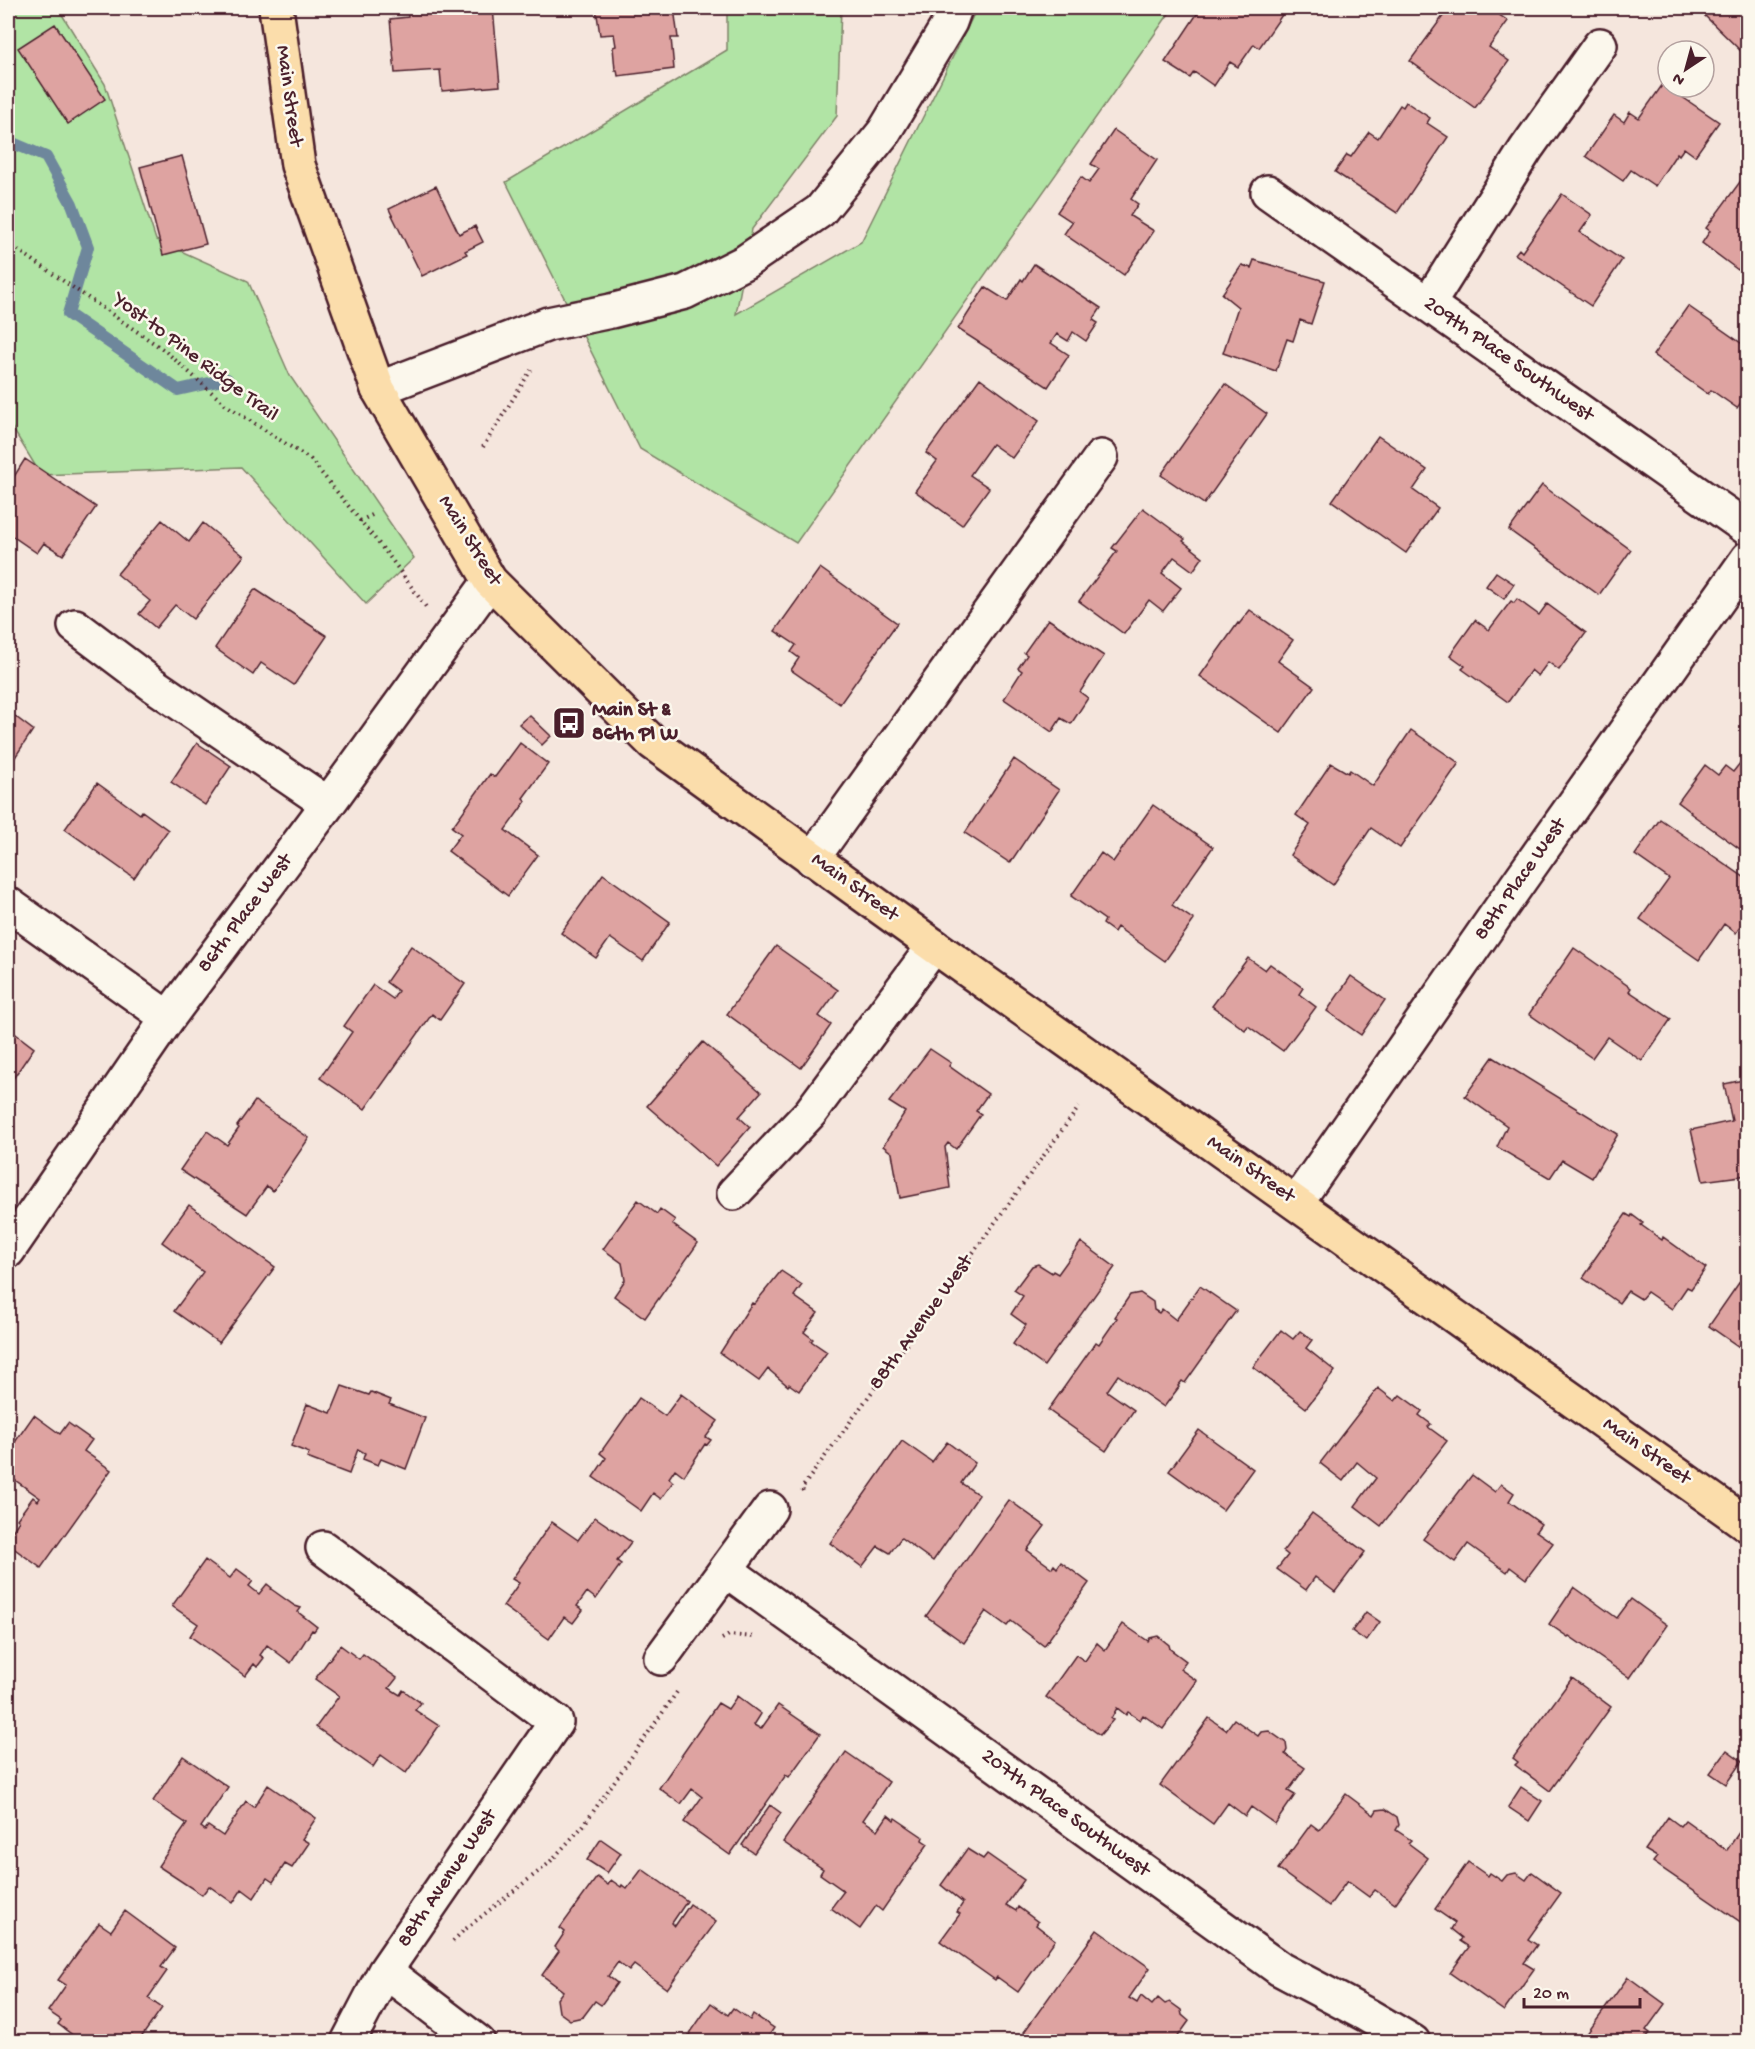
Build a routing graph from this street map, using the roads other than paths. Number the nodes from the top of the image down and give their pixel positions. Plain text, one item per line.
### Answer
1 (276, 8) edge
2 (955, 8) edge
3 (1600, 45) dead end
4 (1268, 192) dead end
5 (1429, 303) junction
6 (378, 389) junction
7 (1101, 457) dead end
8 (1748, 529) edge
9 (1748, 558) edge
10 (490, 581) junction
11 (75, 626) dead end
12 (328, 804) junction
13 (813, 858) junction
14 (8, 904) edge
15 (934, 946) junction
16 (168, 1018) junction
17 (734, 1193) dead end
18 (1296, 1203) junction
19 (8, 1251) edge
20 (770, 1509) dead end
21 (1748, 1524) edge
22 (323, 1548) dead end
23 (726, 1570) junction
24 (662, 1658) dead end
25 (386, 1971) junction
26 (348, 2042) edge
27 (478, 2042) edge
28 (1413, 2042) edge

1 - 6 main road, Main Street
2 - 6 street
3 - 5 street
4 - 5 street, 209th Place Southwest
5 - 8 street, 209th Place Southwest
6 - 10 main road, Main Street
7 - 13 street
9 - 18 street, 88th Place West
10 - 12 street, 86th Place West
10 - 13 main road, Main Street
11 - 12 street
12 - 16 street, 86th Place West
13 - 15 main road, Main Street
14 - 16 street
15 - 17 street
15 - 18 main road, Main Street
16 - 19 street, 86th Place West
18 - 21 main road, Main Street
20 - 23 street
22 - 25 street, 88th Avenue West
23 - 24 street
23 - 28 street, 207th Place Southwest
25 - 26 street, 88th Avenue West
25 - 27 street

